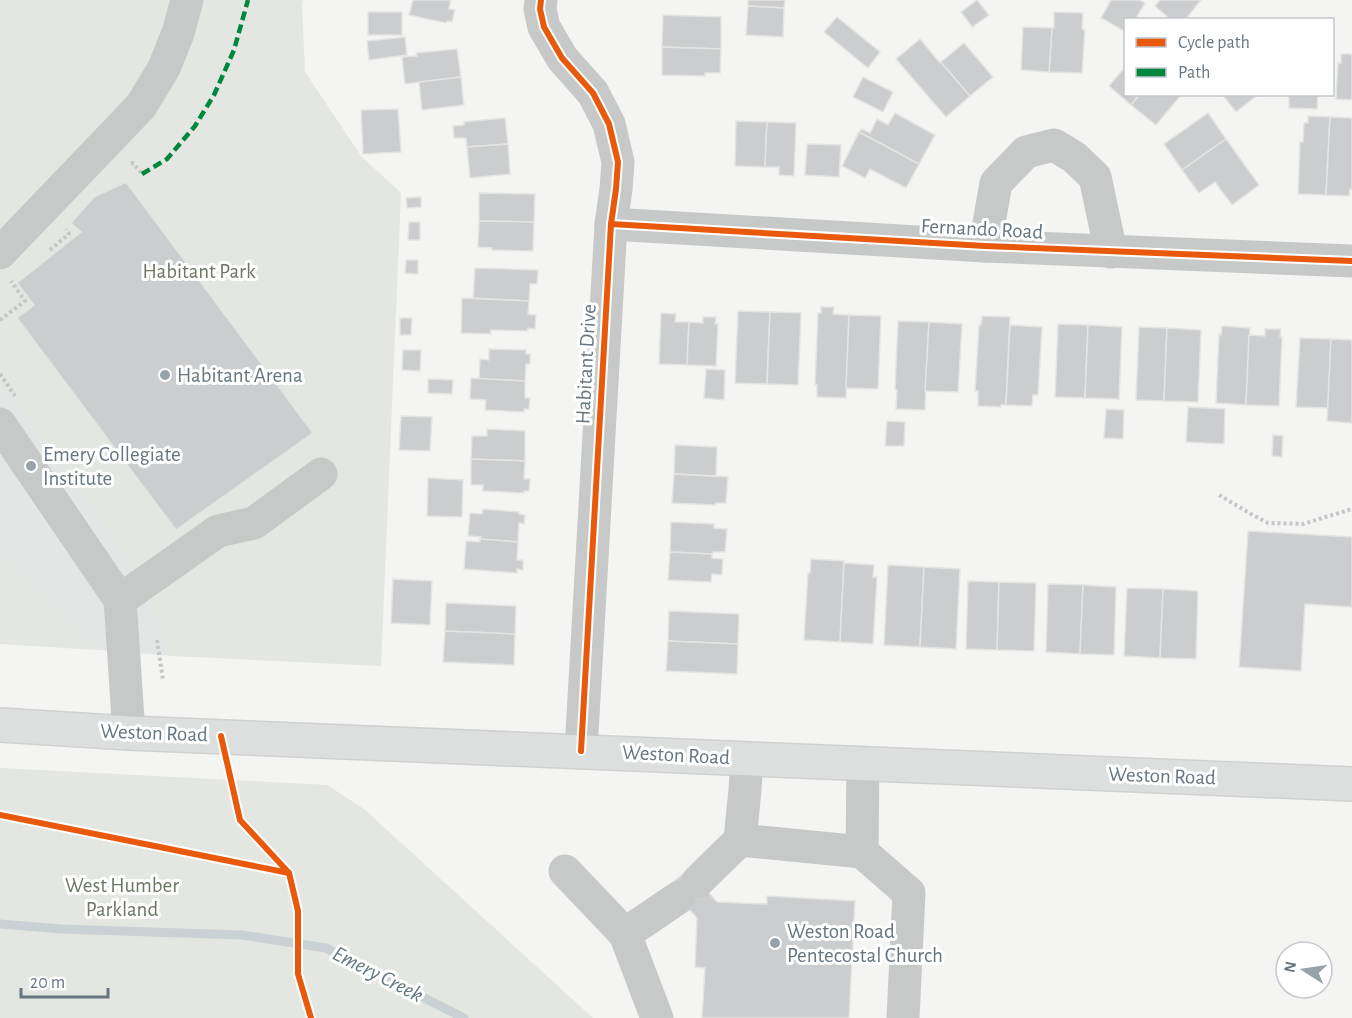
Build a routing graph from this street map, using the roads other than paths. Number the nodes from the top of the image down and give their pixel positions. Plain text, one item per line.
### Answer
1 (187, 0) edge
2 (541, 0) edge
3 (611, 224) junction
4 (986, 246) junction
5 (1111, 252) junction
6 (0, 253) edge
7 (1352, 261) edge
8 (0, 424) edge
9 (321, 474) dead end
10 (120, 600) junction
11 (0, 725) edge
12 (129, 733) junction
13 (581, 751) junction
14 (747, 758) junction
15 (863, 763) junction
16 (1352, 784) edge
17 (740, 840) junction
18 (862, 852) junction
19 (565, 871) dead end
20 (625, 934) junction
21 (657, 1018) edge
22 (903, 1018) edge

1 - 6 street
2 - 3 street, Habitant Drive
3 - 4 street, Fernando Road
3 - 13 street, Habitant Drive
4 - 5 street, Fernando Road
4 - 5 street, Fernando Road
5 - 7 street, Fernando Road
8 - 10 street
9 - 10 street
10 - 12 street
11 - 12 main road, Weston Road
12 - 13 main road, Weston Road
13 - 14 main road, Weston Road
14 - 15 main road, Weston Road
14 - 17 street
15 - 16 main road, Weston Road
15 - 18 street
17 - 18 street
17 - 20 street
18 - 22 street
19 - 20 street
20 - 21 street

